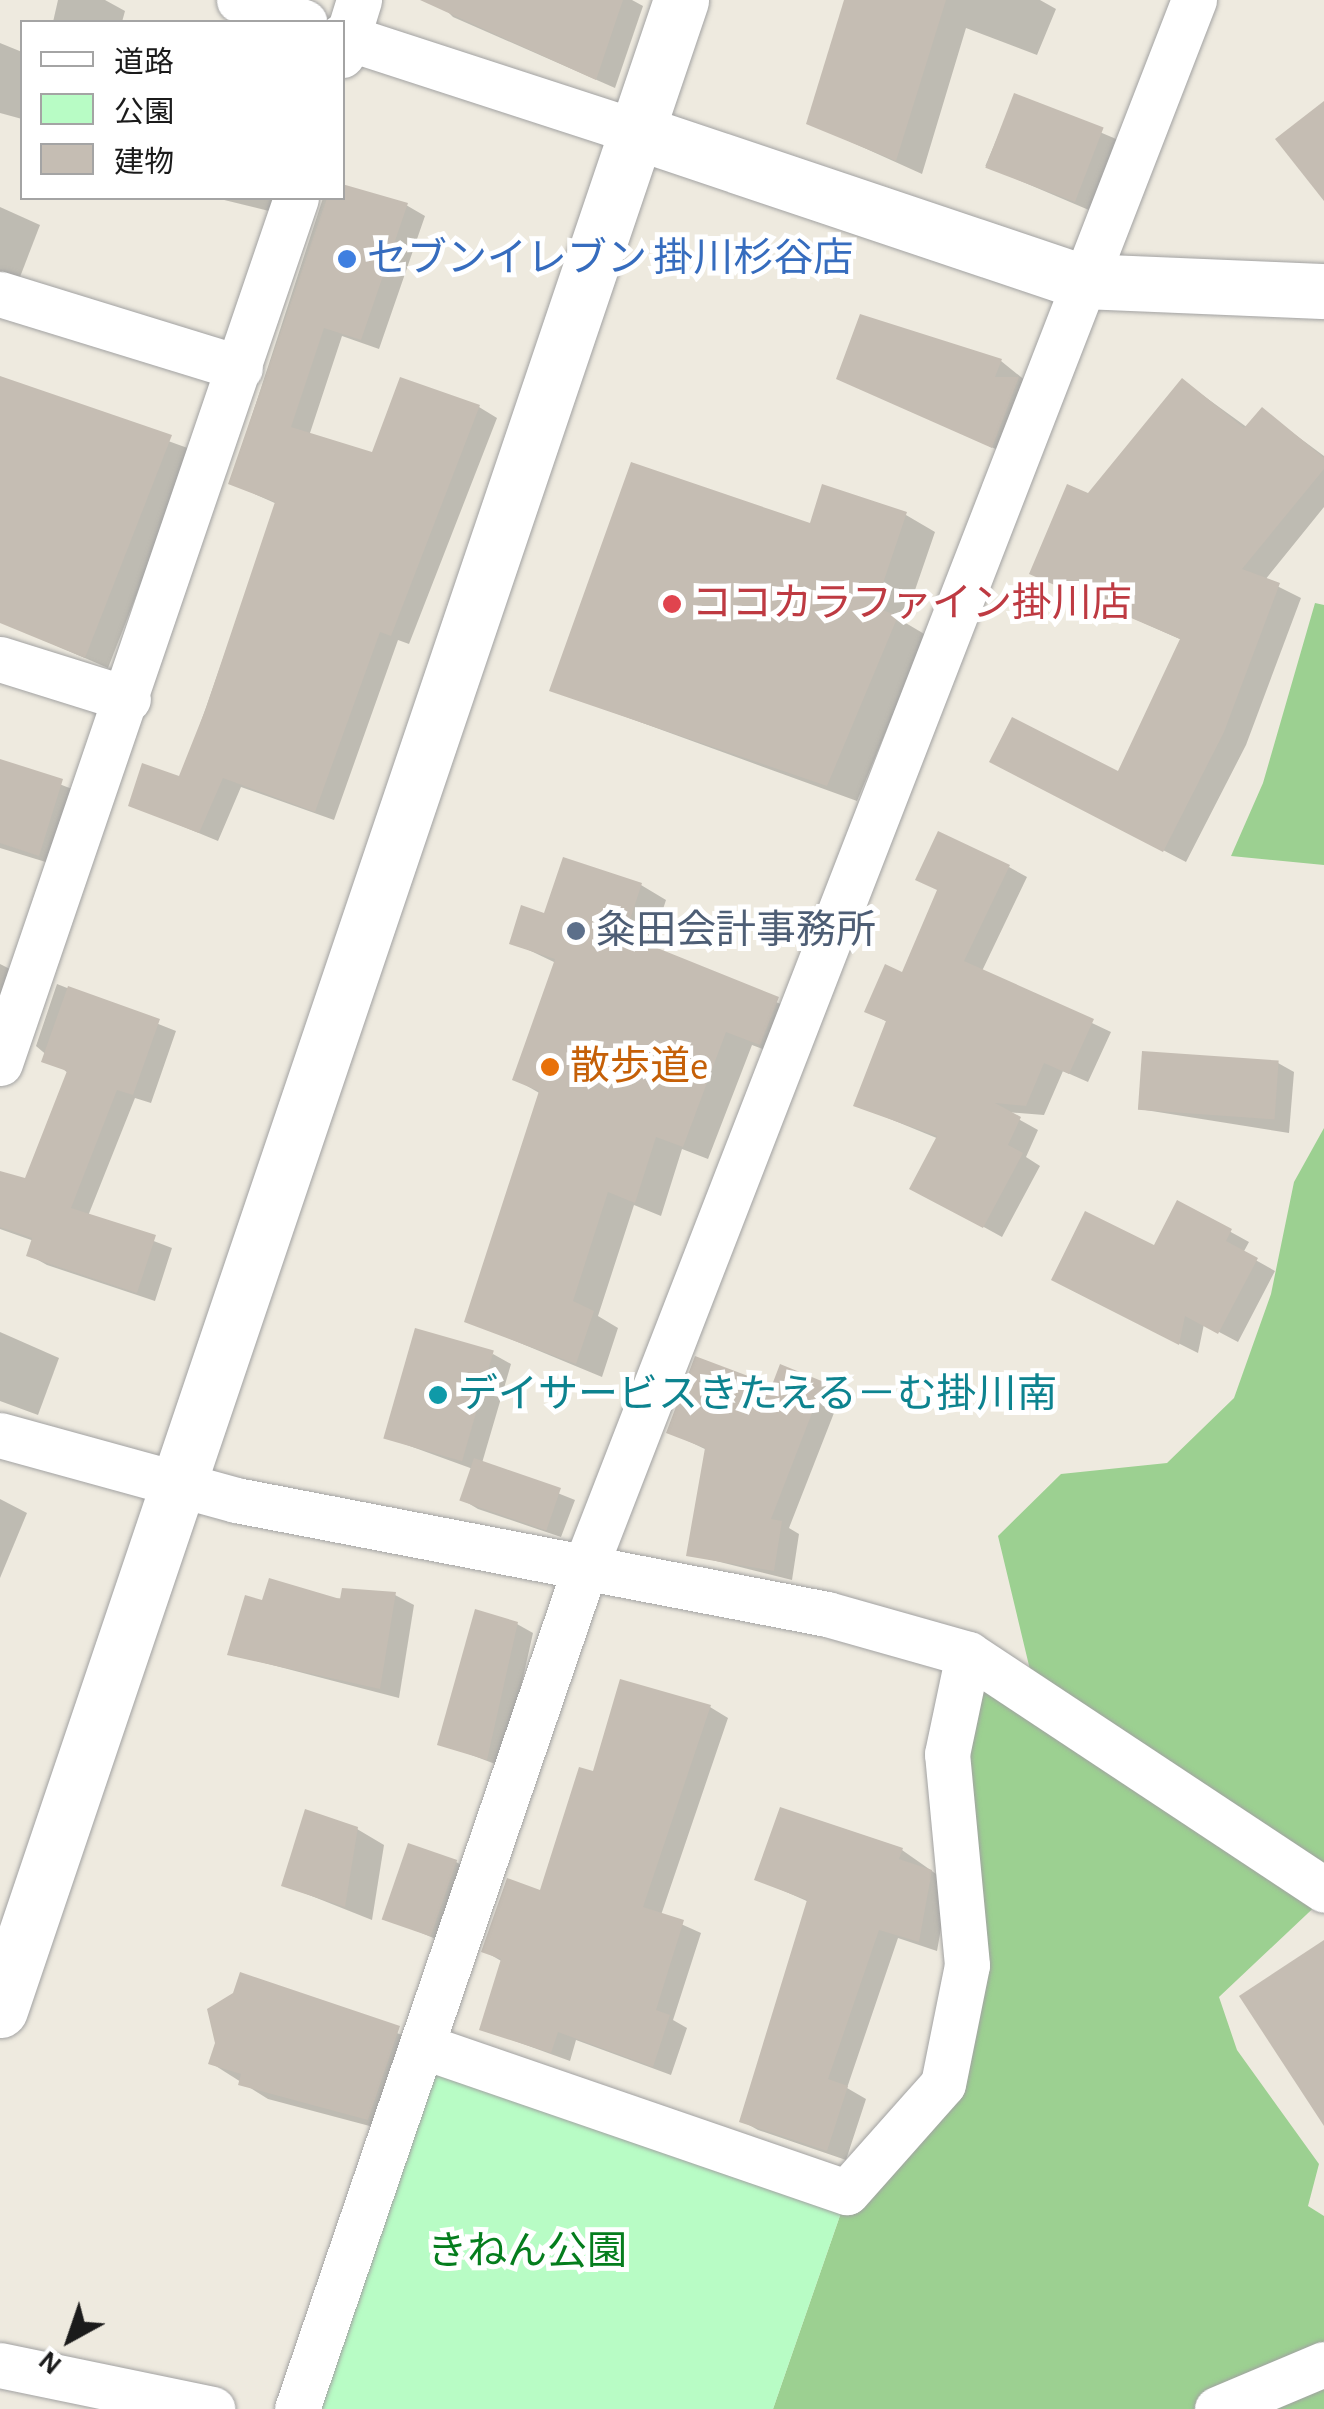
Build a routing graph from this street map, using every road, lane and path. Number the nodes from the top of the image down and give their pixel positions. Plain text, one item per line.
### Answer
1 (239, 0) edge
2 (681, 0) edge
3 (1194, 0) edge
4 (298, 20) edge
5 (348, 32) edge
6 (636, 132) junction
7 (295, 200) edge
8 (1081, 280) junction
9 (1324, 291) edge
10 (0, 294) edge
11 (240, 368) junction
12 (0, 659) edge
13 (128, 698) junction
14 (0, 1063) edge
15 (0, 1435) edge
16 (180, 1480) junction
17 (586, 1565) junction
18 (968, 1654) junction
19 (1324, 1890) edge
20 (0, 2010) edge
21 (422, 2046) junction
22 (1324, 2364) edge
23 (0, 2365) edge
24 (212, 2409) edge
25 (297, 2409) edge
26 (1217, 2409) edge

1 - 4 street
2 - 6 street
3 - 8 street
5 - 6 street
6 - 8 street
6 - 16 street
7 - 11 street
8 - 9 street
8 - 17 street
10 - 11 street
11 - 13 street
12 - 13 street
13 - 14 street
15 - 16 street
16 - 17 street
16 - 20 street
17 - 18 street
17 - 21 street
18 - 19 street
18 - 21 street
21 - 25 street
22 - 26 street
23 - 24 street

